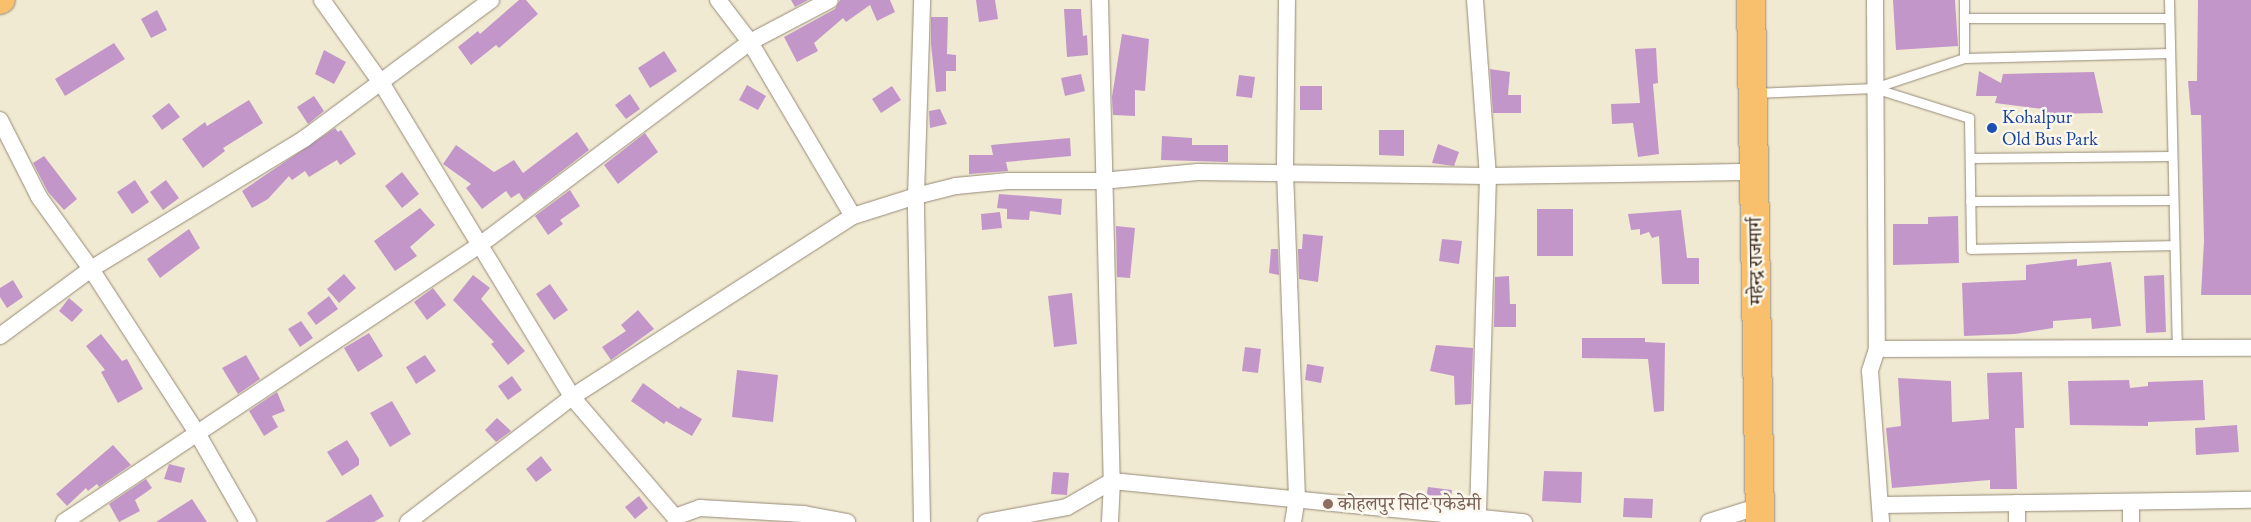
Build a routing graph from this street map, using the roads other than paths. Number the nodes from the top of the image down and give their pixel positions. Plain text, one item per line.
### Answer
1 (322, 0) edge
2 (490, 0) edge
3 (718, 0) edge
4 (830, 0) edge
5 (922, 0) edge
6 (1100, 0) edge
7 (1287, 0) edge
8 (1475, 0) edge
9 (1751, 0) edge
10 (1874, 0) edge
11 (1964, 0) edge
12 (2169, 0) edge
13 (1964, 18) junction
14 (2169, 18) junction
15 (750, 42) junction
16 (2169, 53) junction
17 (1964, 58) junction
18 (382, 84) junction
19 (1874, 88) junction
20 (1753, 93) junction
21 (0, 120) edge
22 (2172, 156) junction
23 (1970, 158) junction
24 (1285, 171) junction
25 (1755, 172) junction
26 (1488, 176) junction
27 (1102, 180) junction
28 (916, 196) junction
29 (2173, 200) junction
30 (1970, 201) junction
31 (853, 216) junction
32 (481, 244) junction
33 (2174, 245) junction
34 (91, 269) junction
35 (0, 336) edge
36 (2177, 348) junction
37 (2251, 348) edge
38 (1877, 349) junction
39 (572, 397) junction
40 (197, 433) junction
41 (1112, 481) junction
42 (1297, 497) junction
43 (2251, 500) edge
44 (2017, 502) junction
45 (2131, 502) junction
46 (1881, 505) junction
47 (1760, 514) edge
48 (714, 516) edge
49 (1478, 519) junction
50 (672, 520) edge
51 (64, 522) edge
52 (248, 522) edge
53 (408, 522) edge
54 (847, 522) edge
55 (922, 522) edge
56 (986, 522) edge
57 (1110, 522) edge
58 (1293, 522) edge
59 (1524, 522) edge
60 (1709, 522) edge
61 (1881, 522) edge
62 (2017, 522) edge
63 (2131, 522) edge

1 - 18 street
2 - 18 street
3 - 15 street
4 - 15 street
5 - 28 street
6 - 27 street
7 - 24 street
8 - 26 street
9 - 20 highway, महेन्द्र राजमार्ग
10 - 19 street
11 - 13 lane
12 - 14 lane
13 - 14 lane
13 - 17 lane
14 - 16 lane
15 - 31 street
15 - 32 street
16 - 17 lane
16 - 22 lane
17 - 19 lane
18 - 32 street
18 - 34 street
19 - 20 lane
19 - 23 lane
19 - 38 street
20 - 25 highway, महेन्द्र राजमार्ग
21 - 34 street
22 - 23 lane
22 - 29 lane
23 - 30 lane
24 - 26 street
24 - 27 street
24 - 42 street
25 - 26 street
25 - 47 highway, महेन्द्र राजमार्ग
26 - 49 street
27 - 28 street
27 - 41 street
28 - 31 street
28 - 55 street
29 - 30 lane
29 - 33 lane
30 - 33 lane
31 - 39 street
32 - 39 street
32 - 40 street
33 - 36 lane
34 - 35 street
34 - 40 street
36 - 37 street
36 - 38 street
38 - 46 street
39 - 50 street
39 - 53 street
40 - 51 street
40 - 52 street
41 - 42 street
41 - 56 street
41 - 57 street
42 - 49 street
42 - 58 street
43 - 45 street
44 - 45 street
44 - 46 street
44 - 62 street
45 - 63 street
46 - 61 street
47 - 60 street
48 - 50 street
48 - 54 street
49 - 59 street

